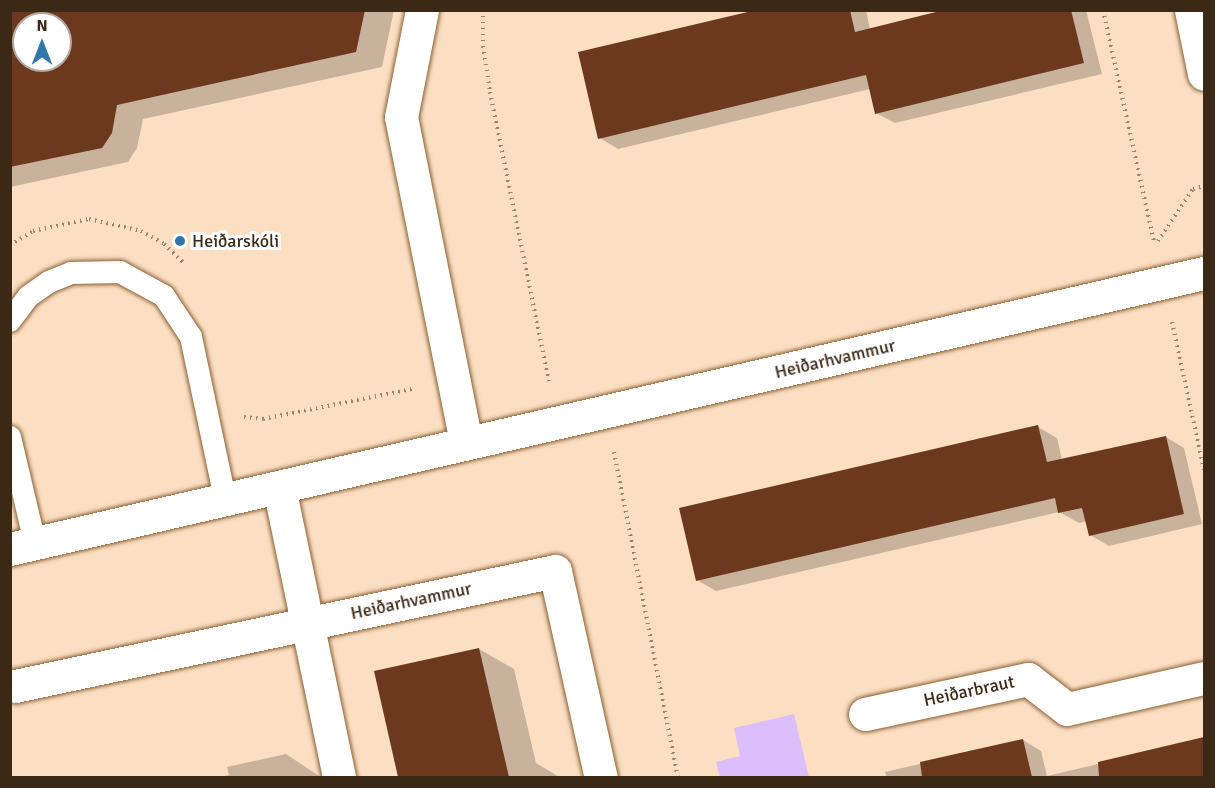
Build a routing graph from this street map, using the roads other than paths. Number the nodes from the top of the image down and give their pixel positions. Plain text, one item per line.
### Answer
1 (422, 10) edge
2 (1191, 10) edge
3 (1204, 74) edge
4 (1204, 273) edge
5 (10, 321) edge
6 (10, 438) edge
7 (466, 443) junction
8 (279, 487) junction
9 (225, 499) junction
10 (23, 546) edge
11 (308, 623) junction
12 (1204, 678) edge
13 (15, 686) dead end
14 (865, 714) dead end
15 (339, 777) edge
16 (601, 777) edge

1 - 7 street
2 - 3 street
4 - 7 street, Heiðarhvammur
5 - 9 lane
6 - 10 lane
7 - 8 street, Heiðarhvammur
8 - 9 street, Heiðarhvammur
8 - 11 street
9 - 10 street, Heiðarhvammur
11 - 13 street, Heiðarhvammur
11 - 15 street
11 - 16 street, Heiðarhvammur
12 - 14 street, Heiðarbraut

